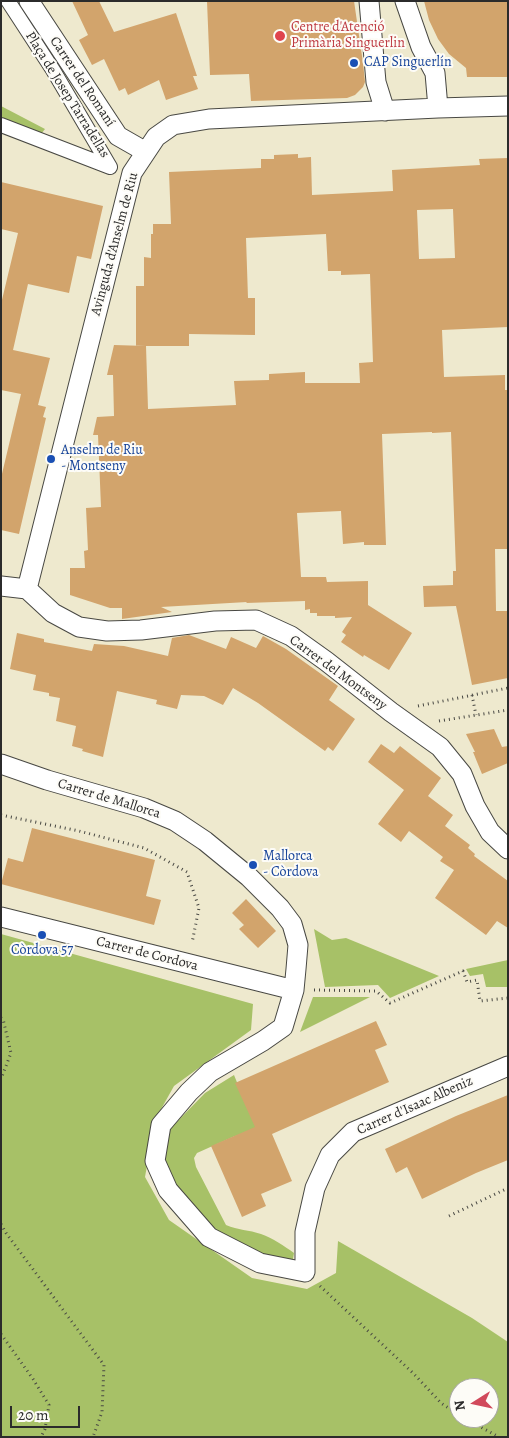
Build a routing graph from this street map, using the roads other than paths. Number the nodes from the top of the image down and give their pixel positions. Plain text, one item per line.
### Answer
1 (8, 1) edge
2 (28, 1) edge
3 (370, 1) edge
4 (405, 1) edge
5 (508, 106) edge
6 (438, 108) junction
7 (385, 111) junction
8 (1, 125) edge
9 (146, 152) junction
10 (1, 586) edge
11 (27, 589) junction
12 (1, 764) edge
13 (508, 849) edge
14 (1, 917) edge
15 (294, 990) junction
16 (508, 1066) edge
17 (305, 1272) joint

1 - 8 street, Plaça de Josep Tarradellas
2 - 9 street, Carrer del Romaní
3 - 7 street
4 - 6 street
5 - 6 street, Avinguda d'Anselm de Riu
6 - 7 street, Avinguda d'Anselm de Riu
7 - 9 street, Avinguda d'Anselm de Riu
9 - 11 street, Avinguda d'Anselm de Riu
10 - 11 street
11 - 13 street, Carrer del Montseny
12 - 15 street, Carrer de Mallorca
14 - 15 street, Carrer de Cordova
15 - 17 street, Carrer de Mallorca
16 - 17 street, Carrer d'Isaac Albeniz

